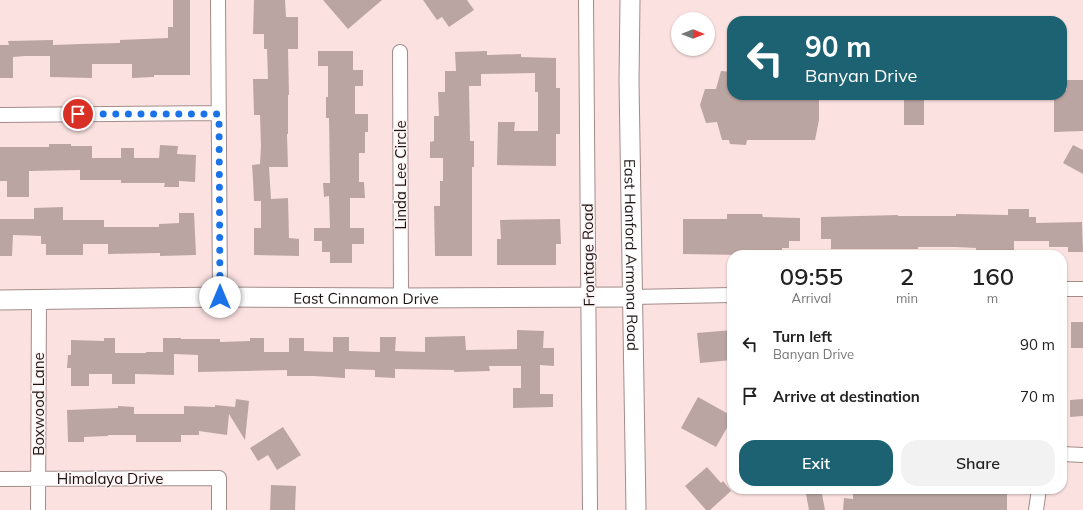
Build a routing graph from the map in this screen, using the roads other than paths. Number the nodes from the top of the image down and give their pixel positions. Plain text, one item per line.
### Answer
1 (218, 0) edge
2 (586, 0) edge
3 (630, 0) edge
4 (400, 52) dead end
5 (219, 114) junction
6 (0, 115) edge
7 (1067, 289) edge
8 (1083, 289) edge
9 (727, 295) edge
10 (220, 297) junction
11 (589, 297) junction
12 (632, 297) junction
13 (401, 298) junction
14 (39, 299) junction
15 (0, 300) edge
16 (1067, 454) edge
17 (1083, 455) edge
18 (0, 479) edge
19 (38, 479) junction
20 (1038, 494) edge
21 (38, 510) edge
22 (219, 510) edge
23 (590, 510) edge
24 (636, 510) edge
25 (1036, 510) edge

1 - 5 street
2 - 11 street, Frontage Road
3 - 12 street, East Hanford Armona Road
4 - 13 street, Linda Lee Circle
5 - 6 street
5 - 10 street
7 - 8 street
9 - 12 street, East Cinnamon Drive
10 - 13 street, East Cinnamon Drive
10 - 14 street, East Cinnamon Drive
11 - 12 street, East Cinnamon Drive
11 - 13 street, East Cinnamon Drive
11 - 23 street, Frontage Road
12 - 24 street, East Hanford Armona Road
14 - 15 street, East Cinnamon Drive
14 - 19 street, Boxwood Lane
16 - 17 street
18 - 19 street, Himalaya Drive
19 - 21 street, Boxwood Lane
19 - 22 street, Himalaya Drive
20 - 25 street

